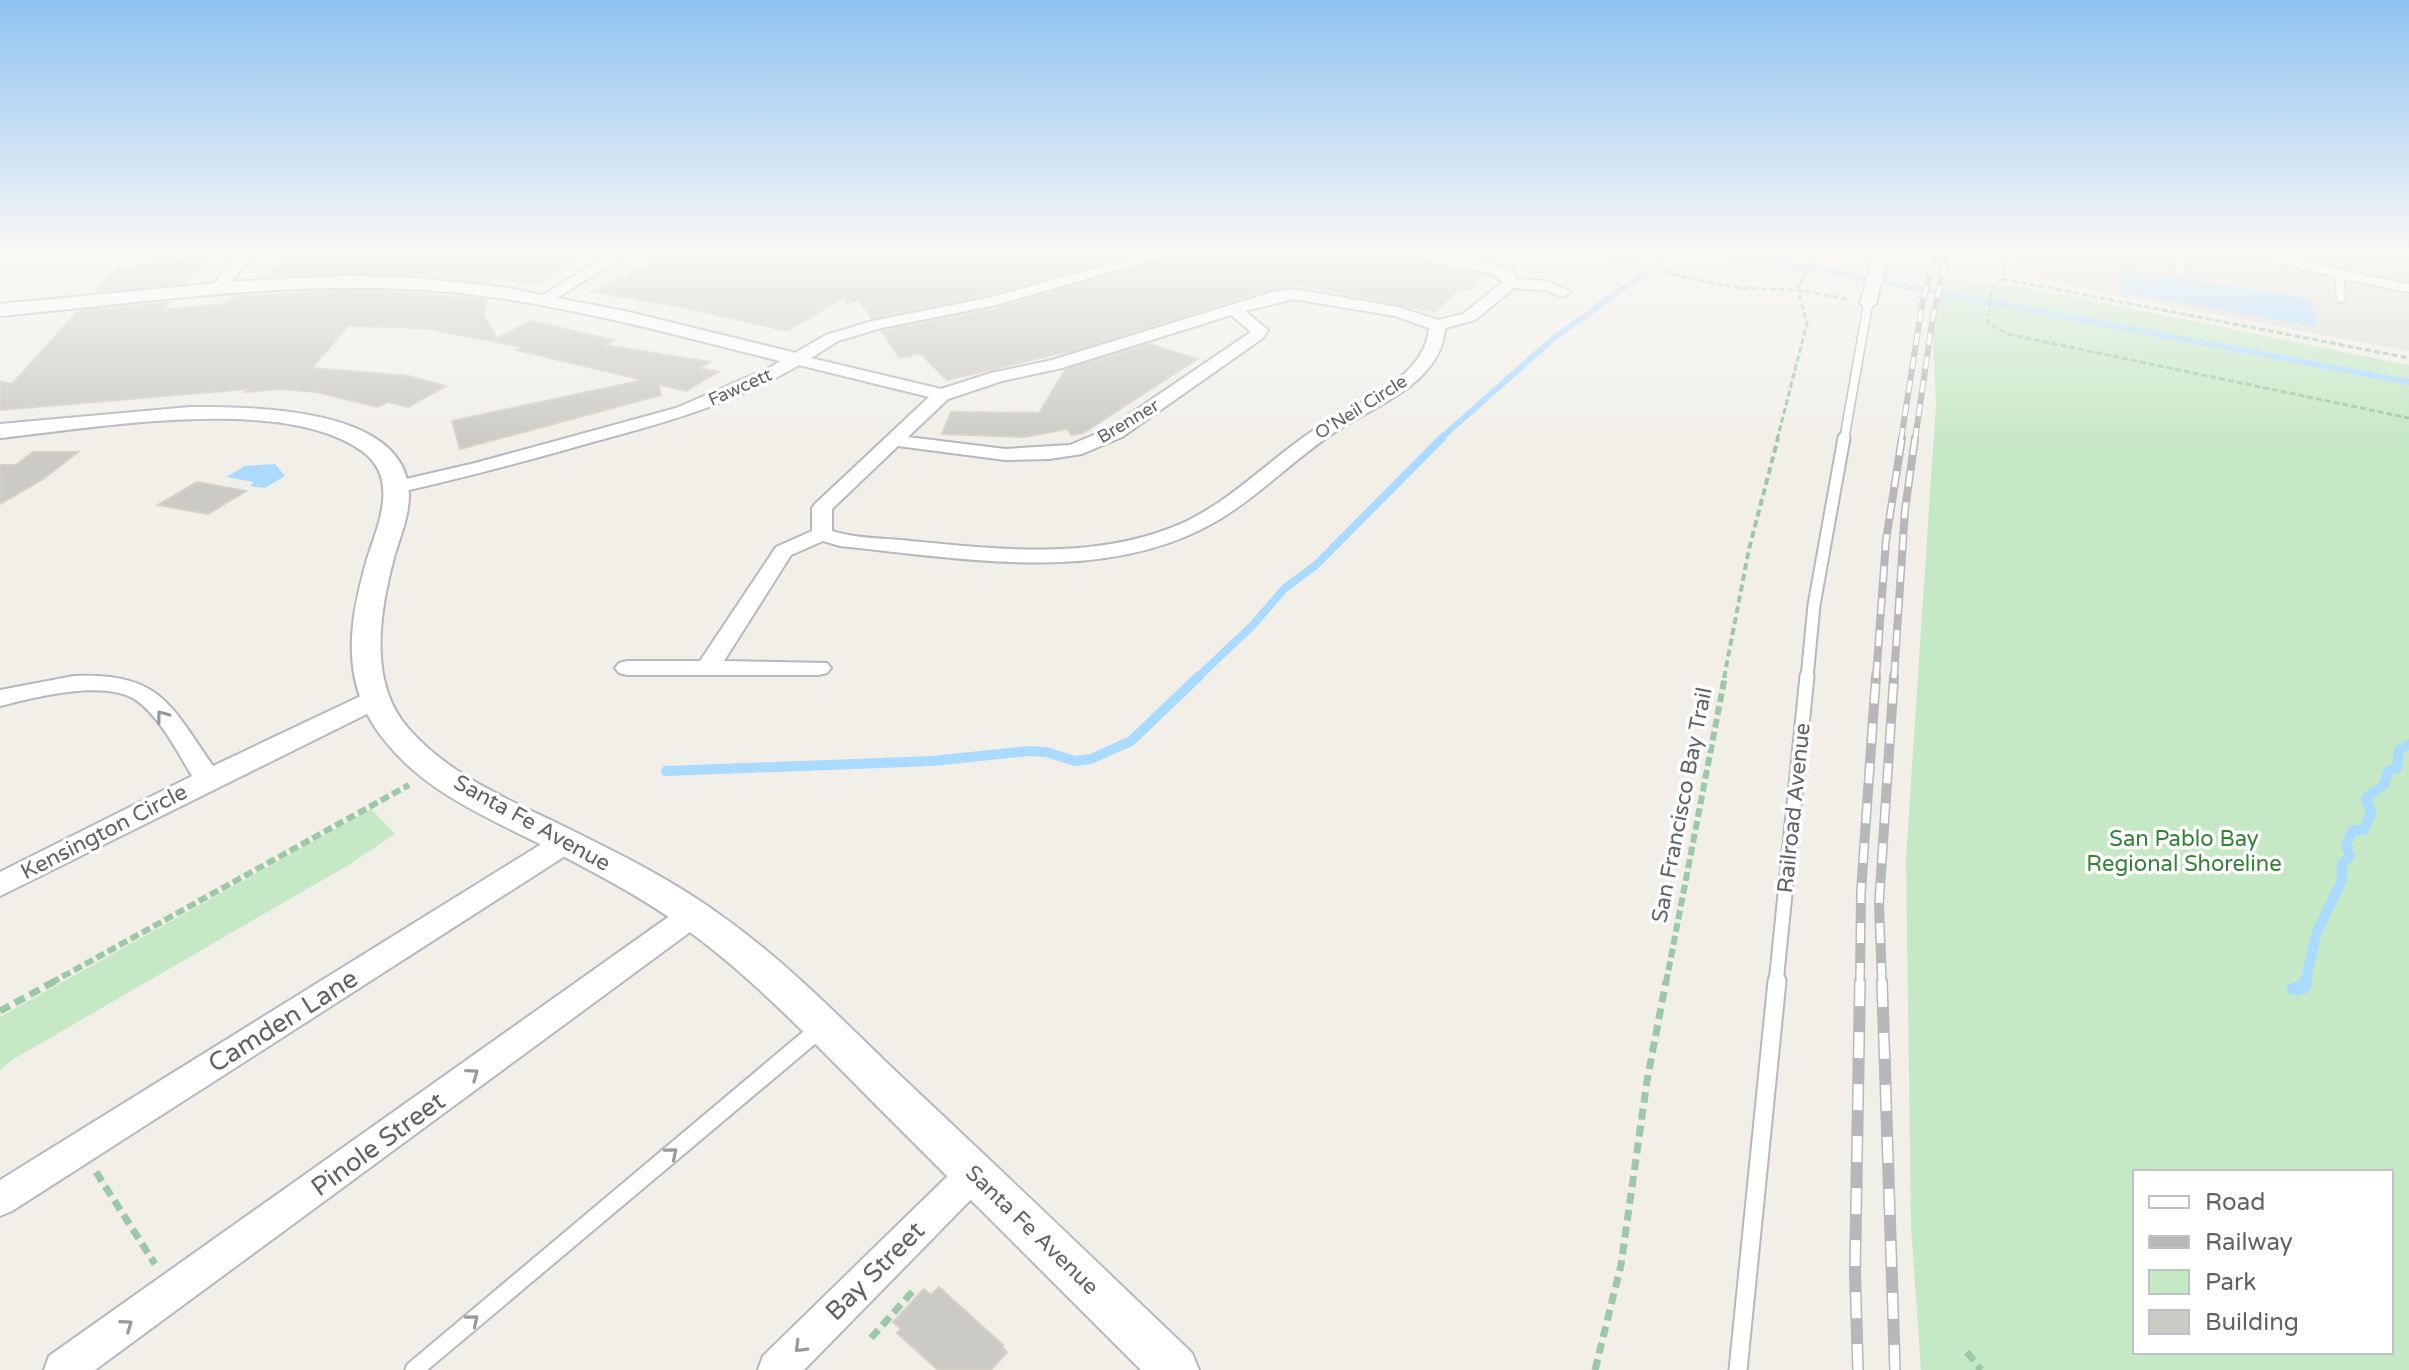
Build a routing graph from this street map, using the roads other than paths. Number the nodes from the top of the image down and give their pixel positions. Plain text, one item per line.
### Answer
1 (616, 316) edge
2 (919, 316) edge
3 (1214, 316) edge
4 (1243, 316) edge
5 (1410, 316) edge
6 (1470, 316) edge
7 (1866, 316) edge
8 (1437, 325) junction
9 (796, 359) junction
10 (942, 395) junction
11 (0, 431) edge
12 (895, 440) junction
13 (396, 487) junction
14 (822, 534) junction
15 (627, 668) dead end
16 (707, 668) junction
17 (819, 668) dead end
18 (0, 698) edge
19 (374, 700) junction
20 (208, 779) junction
21 (566, 842) junction
22 (0, 885) edge
23 (691, 916) junction
24 (822, 1027) junction
25 (974, 1173) junction
26 (0, 1199) edge
27 (63, 1370) edge
28 (414, 1370) edge
29 (777, 1370) edge
30 (1175, 1370) edge
31 (1738, 1370) edge

1 - 9 street
2 - 9 street, Fawcett
3 - 10 street
4 - 12 street, Brenner
5 - 8 street
6 - 8 street
7 - 31 lane, Railroad Avenue
8 - 14 street, O'Neil Circle
9 - 10 street
9 - 13 street, Fawcett
10 - 12 street
11 - 13 street
12 - 14 street
13 - 19 street, Santa Fe Avenue
14 - 16 street
15 - 16 street
16 - 17 street
20 -> 18 street, Kensington Circle
19 - 20 street, Kensington Circle
19 - 21 street, Santa Fe Avenue
20 - 22 street, Kensington Circle
21 - 23 street, Santa Fe Avenue
21 - 26 street, Camden Lane
23 - 24 street, Santa Fe Avenue
27 -> 23 street, Pinole Street
24 - 25 street, Santa Fe Avenue
28 -> 24 lane
25 -> 29 street, Bay Street
25 - 30 street, Santa Fe Avenue

